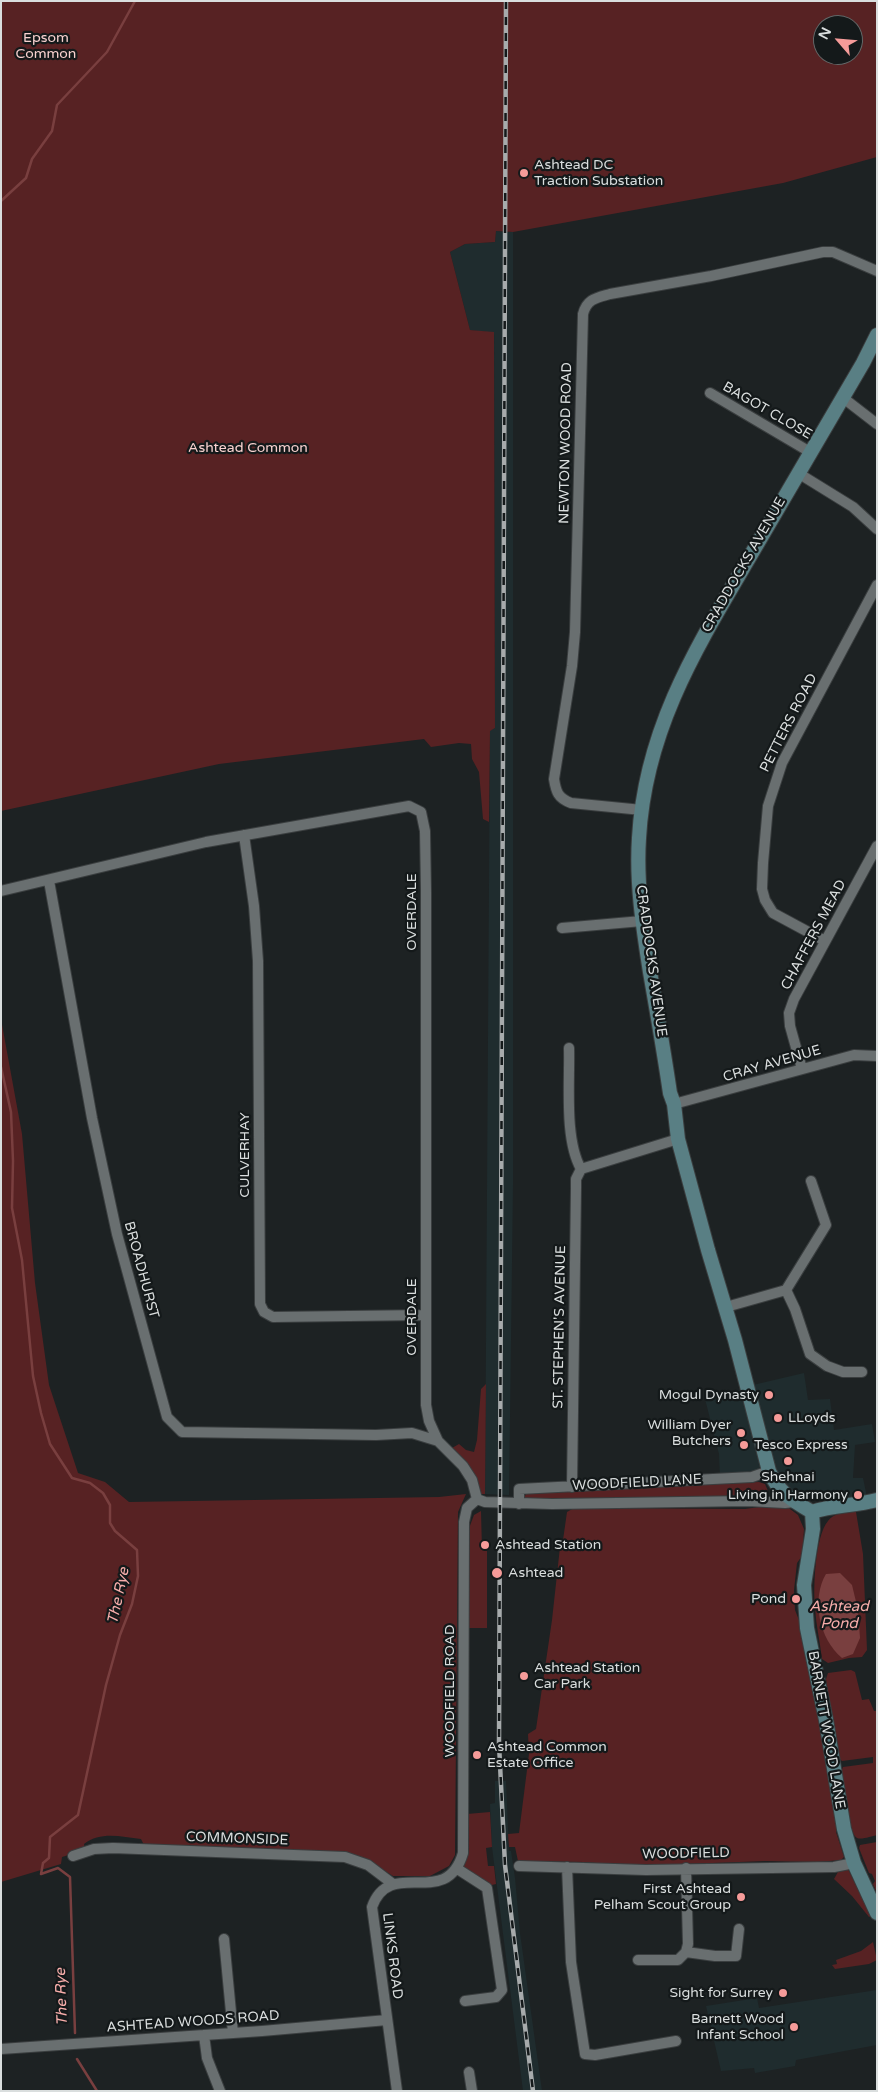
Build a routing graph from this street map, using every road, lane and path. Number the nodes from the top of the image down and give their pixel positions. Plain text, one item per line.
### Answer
1 (877, 271) edge
2 (877, 335) edge
3 (710, 393) dead end
4 (842, 397) junction
5 (877, 424) edge
6 (810, 452) junction
7 (798, 473) junction
8 (877, 530) edge
9 (877, 585) edge
10 (642, 810) junction
11 (244, 835) junction
12 (877, 846) edge
13 (49, 881) junction
14 (1, 891) edge
15 (642, 921) junction
16 (562, 928) dead end
17 (825, 941) junction
18 (569, 1048) dead end
19 (877, 1056) edge
20 (802, 1069) junction
21 (674, 1104) junction
22 (678, 1139) junction
23 (581, 1169) junction
24 (811, 1181) dead end
25 (786, 1290) junction
26 (726, 1307) junction
27 (426, 1315) junction
28 (862, 1372) dead end
29 (427, 1414) junction
30 (412, 1432) junction
31 (438, 1441) junction
32 (770, 1471) junction
33 (572, 1487) junction
34 (777, 1487) junction
35 (477, 1499) junction
36 (877, 1500) edge
37 (762, 1501) junction
38 (794, 1502) junction
39 (519, 1504) junction
40 (812, 1512) junction
41 (73, 1856) dead end
42 (854, 1863) junction
43 (519, 1866) dead end
44 (567, 1867) junction
45 (456, 1868) junction
46 (686, 1868) junction
47 (393, 1884) junction
48 (877, 1913) edge
49 (739, 1929) dead end
50 (224, 1939) dead end
51 (686, 1952) junction
52 (638, 1960) dead end
53 (465, 2001) dead end
54 (387, 2020) junction
55 (233, 2033) junction
56 (204, 2036) junction
57 (676, 2041) dead end
58 (1, 2049) edge
59 (469, 2072) dead end
60 (220, 2091) edge
61 (397, 2091) edge
62 (472, 2091) edge

1 - 10 street, NEWTON WOOD ROAD
2 - 4 street, CRADDOCKS AVENUE
3 - 6 street, BAGOT CLOSE
4 - 5 street
4 - 6 street, CRADDOCKS AVENUE
6 - 7 street, CRADDOCKS AVENUE
7 - 8 street
7 - 10 street, CRADDOCKS AVENUE
9 - 17 street, PETTERS ROAD
10 - 15 street, CRADDOCKS AVENUE
11 - 13 street, OVERDALE
11 - 27 street, CULVERHAY
11 - 27 street, OVERDALE
12 - 17 street, CHAFFERS MEAD
13 - 14 street, OVERDALE
13 - 30 street, BROADHURST
15 - 16 street
15 - 21 street, CRADDOCKS AVENUE
17 - 20 street, CHAFFERS MEAD
18 - 23 street
19 - 20 street, CRAY AVENUE
20 - 21 street, CRAY AVENUE
21 - 22 street, CRADDOCKS AVENUE
22 - 23 street
22 - 26 street, CRADDOCKS AVENUE
23 - 33 street, ST. STEPHEN'S AVENUE
24 - 25 street
25 - 26 street
25 - 28 street
26 - 32 street, CRADDOCKS AVENUE
27 - 29 street, OVERDALE
29 - 30 street
29 - 31 street, OVERDALE
30 - 31 street, BROADHURST
31 - 35 street, BROADHURST
32 - 33 street, WOODFIELD LANE
32 - 34 street, CRADDOCKS AVENUE
33 - 39 street, WOODFIELD LANE
34 - 37 street
34 - 38 street, CRADDOCKS AVENUE
35 - 39 street, WOODFIELD LANE
35 - 45 street, WOODFIELD ROAD
36 - 40 street
37 - 38 street, WOODFIELD LANE
37 - 39 street, WOODFIELD LANE
38 - 40 street, WOODFIELD LANE
40 - 42 street, BARNETT WOOD LANE
41 - 47 street, COMMONSIDE
42 - 46 street, WOODFIELD
42 - 48 street, BARNETT WOOD LANE
43 - 44 street, WOODFIELD
44 - 46 street, WOODFIELD
44 - 57 street
45 - 47 street
45 - 53 street
46 - 51 street
47 - 54 street, LINKS ROAD
49 - 51 street
50 - 55 street
51 - 52 street
54 - 55 street, ASHTEAD WOODS ROAD
54 - 61 street, LINKS ROAD
55 - 56 street, ASHTEAD WOODS ROAD
56 - 58 street, ASHTEAD WOODS ROAD
56 - 60 street
59 - 62 street

